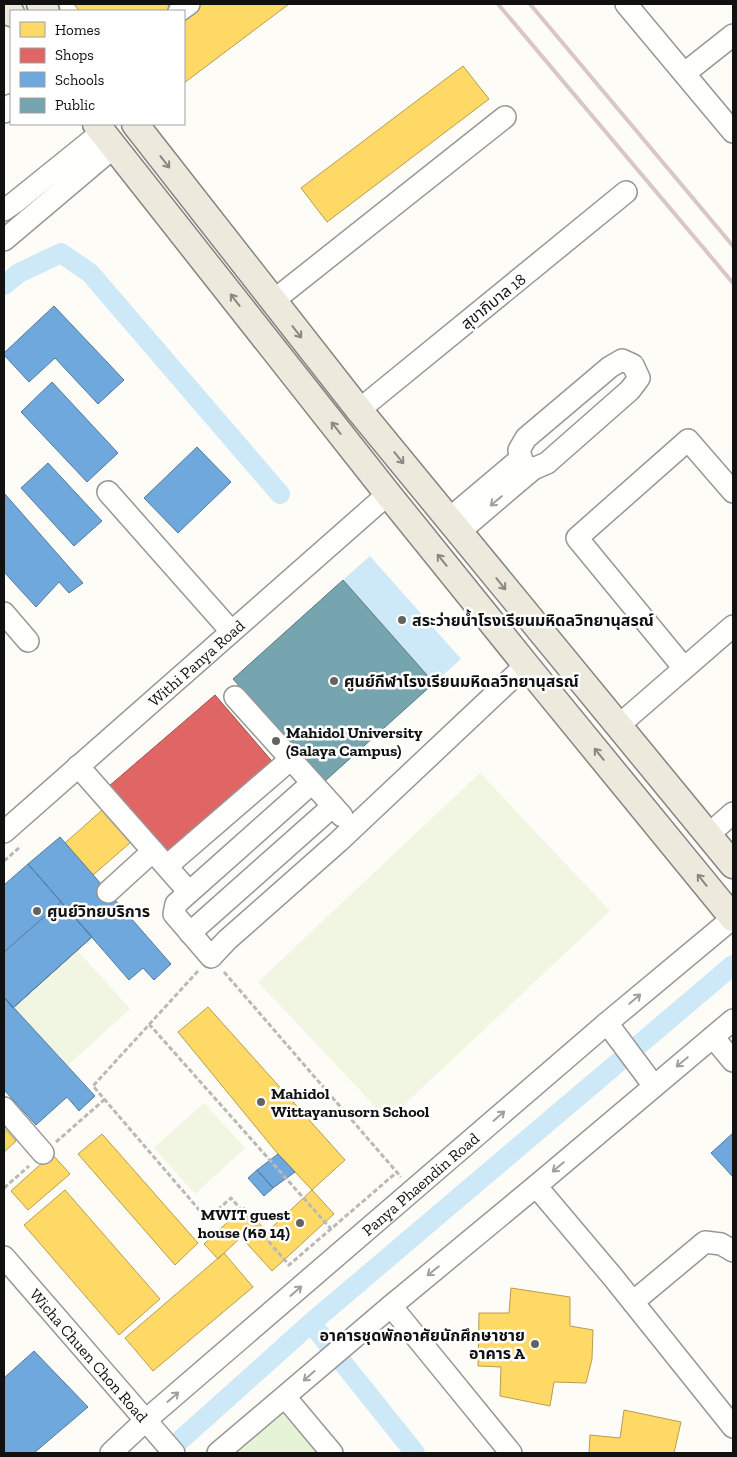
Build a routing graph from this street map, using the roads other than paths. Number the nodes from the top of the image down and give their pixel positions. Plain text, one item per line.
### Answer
1 (626, 4) edge
2 (733, 35) edge
3 (685, 73) junction
4 (505, 117) dead end
5 (136, 125) edge
6 (733, 132) edge
7 (104, 134) edge
8 (626, 192) dead end
9 (4, 210) edge
10 (4, 240) edge
11 (273, 301) junction
12 (359, 410) junction
13 (527, 464) junction
14 (108, 492) dead end
15 (733, 492) edge
16 (388, 494) junction
17 (454, 526) junction
18 (4, 613) edge
19 (733, 626) edge
20 (231, 631) junction
21 (28, 641) dead end
22 (526, 665) junction
23 (684, 668) junction
24 (235, 697) dead end
25 (618, 726) junction
26 (291, 759) junction
27 (78, 766) junction
28 (312, 783) junction
29 (333, 806) junction
30 (733, 812) edge
31 (353, 827) junction
32 (4, 832) edge
33 (708, 835) junction
34 (160, 859) junction
35 (733, 865) edge
36 (108, 892) dead end
37 (189, 892) junction
38 (733, 918) edge
39 (190, 933) junction
40 (733, 1020) edge
41 (607, 1023) junction
42 (713, 1037) junction
43 (733, 1061) edge
44 (654, 1086) junction
45 (4, 1108) edge
46 (43, 1153) dead end
47 (536, 1186) junction
48 (733, 1251) edge
49 (4, 1257) edge
50 (633, 1302) junction
51 (390, 1306) junction
52 (285, 1397) junction
53 (146, 1420) junction
54 (733, 1427) edge
55 (111, 1453) edge
56 (174, 1453) edge
57 (218, 1453) edge
58 (332, 1453) edge
59 (511, 1453) edge

1 - 3 street
2 - 3 street
3 - 6 street
4 - 11 street
5 -> 11 main road
7 - 9 street
7 - 10 street
16 -> 7 main road
8 - 12 street, สุขาภิบาล 18
11 -> 12 main road
12 -> 17 main road
13 - 13 street
13 - 17 street
14 - 20 street
15 - 23 street
16 - 20 street, Withi Panya Road
22 -> 16 main road
17 -> 25 main road
18 - 21 street
19 - 23 street
20 - 27 street, Withi Panya Road
22 - 31 street
38 -> 22 main road
23 - 25 street
24 - 26 street
25 - 33 main road
26 - 28 street
26 - 34 street
27 - 32 street, Withi Panya Road
27 - 34 street
28 - 29 street
28 - 37 street
29 - 31 street
29 - 39 street
30 - 33 street
31 - 39 street
33 - 35 main road
34 - 36 street
34 - 37 street
37 - 39 street
41 -> 38 street, Panya Phaendin Road
40 - 42 street
41 - 44 street
53 -> 41 street, Panya Phaendin Road
42 - 43 street
42 -> 44 street
44 -> 47 street
45 - 46 street
47 - 50 street
47 -> 51 street
48 - 50 street
49 - 53 street, Wicha Chuen Chon Road
50 - 54 street
51 -> 52 street
51 - 59 street
52 - 57 street
52 - 58 street
53 - 55 street, Panya Phaendin Road
53 - 56 street, Wicha Chuen Chon Road

